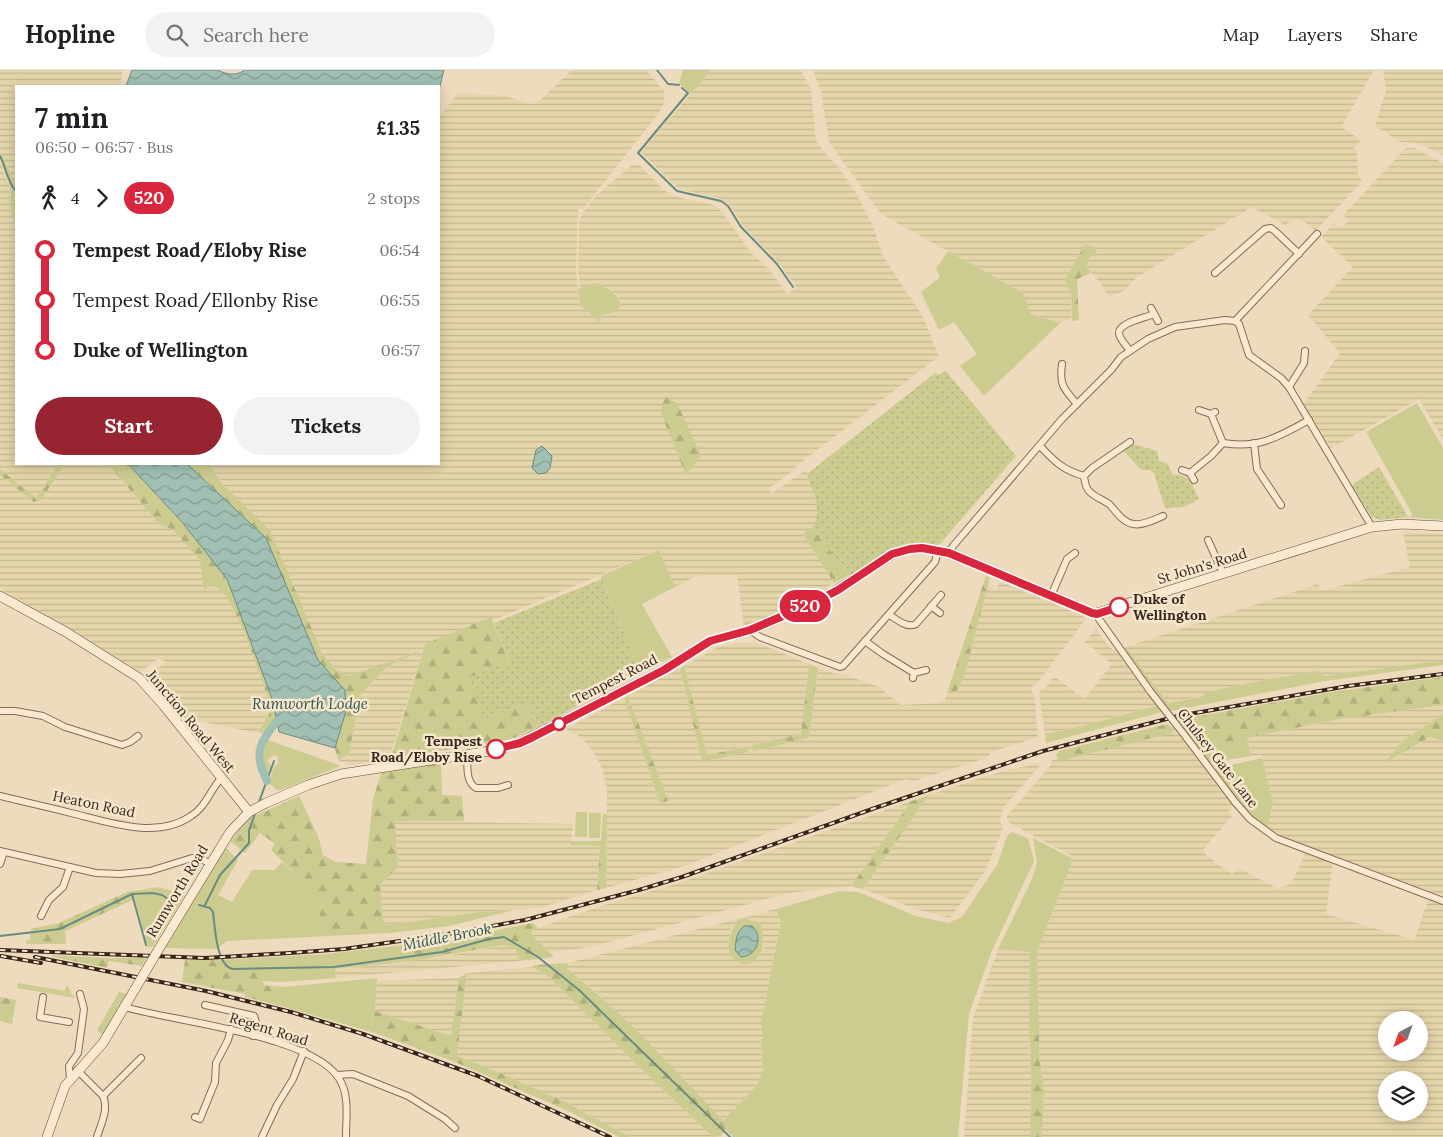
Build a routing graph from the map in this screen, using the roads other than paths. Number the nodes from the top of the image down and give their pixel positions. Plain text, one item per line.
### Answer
1 (1317, 234) dead end
2 (1299, 254) junction
3 (1215, 273) dead end
4 (1158, 321) dead end
5 (1235, 321) junction
6 (1130, 351) junction
7 (1305, 351) dead end
8 (1062, 364) dead end
9 (1289, 387) junction
10 (1077, 404) junction
11 (1199, 410) dead end
12 (1308, 420) junction
13 (1130, 442) dead end
14 (1223, 443) junction
15 (1254, 443) junction
16 (1040, 446) junction
17 (1182, 470) dead end
18 (1190, 473) junction
19 (1084, 476) junction
20 (1194, 480) dead end
21 (1280, 505) dead end
22 (1163, 516) dead end
23 (1443, 526) edge
24 (1372, 527) junction
25 (1208, 540) dead end
26 (938, 550) junction
27 (1064, 552) dead end
28 (949, 553) junction
29 (1075, 553) dead end
30 (1067, 559) junction
31 (1223, 573) junction
32 (941, 595) dead end
33 (0, 596) edge
34 (1051, 596) junction
35 (931, 606) junction
36 (940, 613) dead end
37 (1097, 614) junction
38 (889, 615) junction
39 (750, 630) junction
40 (865, 641) junction
41 (926, 670) dead end
42 (0, 711) edge
43 (138, 736) dead end
44 (467, 754) junction
45 (222, 778) junction
46 (508, 786) dead end
47 (0, 796) edge
48 (249, 812) junction
49 (2, 852) edge
50 (209, 863) junction
51 (0, 864) edge
52 (70, 867) junction
53 (1443, 901) edge
54 (46, 906) junction
55 (53, 910) dead end
56 (41, 916) dead end
57 (80, 994) dead end
58 (42, 997) dead end
59 (205, 1005) dead end
60 (125, 1007) junction
61 (75, 1023) junction
62 (231, 1029) junction
63 (253, 1036) junction
64 (304, 1051) junction
65 (142, 1056) dead end
66 (77, 1070) junction
67 (337, 1075) junction
68 (70, 1079) junction
69 (103, 1096) junction
70 (195, 1117) dead end
71 (455, 1128) dead end
72 (47, 1137) edge
73 (98, 1137) edge
74 (262, 1137) edge
75 (346, 1137) edge

1 - 2 street
2 - 3 street
2 - 5 street
4 - 6 street
5 - 6 street
5 - 9 street
6 - 10 street
7 - 9 street
8 - 10 street
9 - 12 street
10 - 16 street
11 - 14 street
12 - 15 street
12 - 24 street
13 - 19 street
14 - 15 street
14 - 18 street
15 - 21 street
16 - 19 street
16 - 28 street
17 - 18 street
18 - 20 street
19 - 22 street
23 - 24 street, St John's Road
24 - 31 street, St John's Road
25 - 31 street
26 - 28 street, Tempest Road
26 - 38 street
26 - 39 street, Tempest Road
27 - 30 street
28 - 34 street
29 - 30 street
30 - 34 street
31 - 37 street, St John's Road
32 - 35 street
33 - 45 street, Junction Road West
34 - 37 street
35 - 36 street
35 - 38 street
37 - 53 street, Chulsey Gate Lane, bridge
38 - 40 street
39 - 40 street
39 - 44 street, Tempest Road
40 - 41 street
42 - 43 street
44 - 46 street
44 - 48 street, Tempest Road
45 - 47 street, Heaton Road
45 - 48 street, Junction Road West
48 - 50 street, Rumworth Road
49 - 51 street
49 - 52 street
50 - 52 street
50 - 60 street, Rumworth Road, bridge
52 - 54 street
54 - 55 street
54 - 56 street
57 - 61 street
58 - 61 street
59 - 63 street
60 - 62 street, Regent Road
60 - 66 street, Rumworth Road
61 - 68 street
62 - 63 street, Regent Road
62 - 70 street
63 - 64 street, Regent Road
64 - 67 street, Regent Road
64 - 74 street
65 - 69 street
66 - 68 street, Rumworth Road
66 - 69 street
67 - 71 street
67 - 75 street
68 - 72 street, Rumworth Road
69 - 73 street

